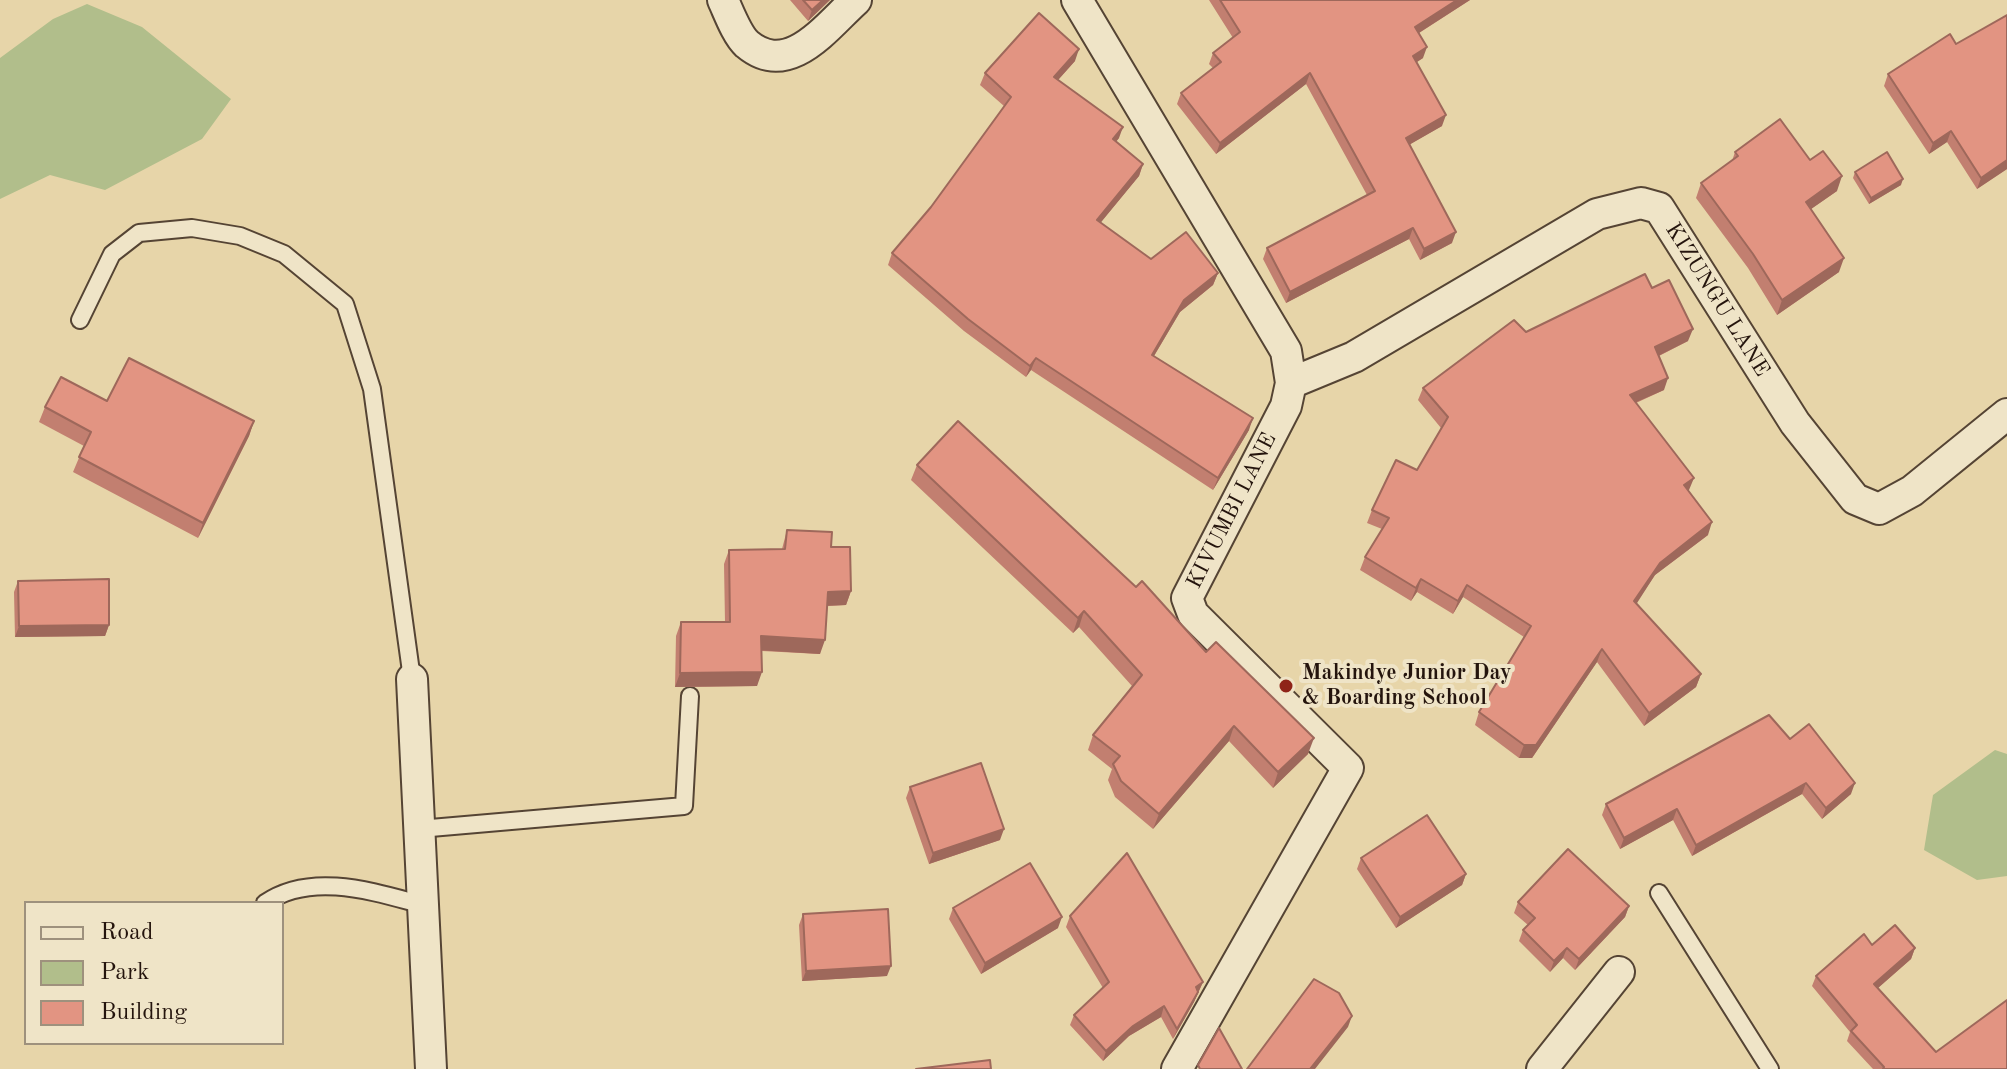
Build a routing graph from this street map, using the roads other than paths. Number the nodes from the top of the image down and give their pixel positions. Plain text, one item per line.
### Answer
1 (723, 0) edge
2 (856, 0) edge
3 (1077, 0) edge
4 (80, 320) dead end
5 (1291, 383) junction
6 (2007, 414) edge
7 (412, 679) joint
8 (690, 696) edge
9 (419, 829) junction
10 (1659, 893) dead end
11 (269, 901) edge
12 (423, 905) junction
13 (1619, 972) dead end
14 (431, 1069) edge
15 (1177, 1069) edge
16 (1542, 1069) edge
17 (1770, 1069) edge

1 - 2 street
3 - 5 street
4 - 7 lane
5 - 6 street, KIZUNGU LANE
5 - 15 street, KIVUMBI LANE
7 - 9 street
8 - 9 lane
9 - 12 street
10 - 17 lane
11 - 12 lane
12 - 14 street
13 - 16 street

